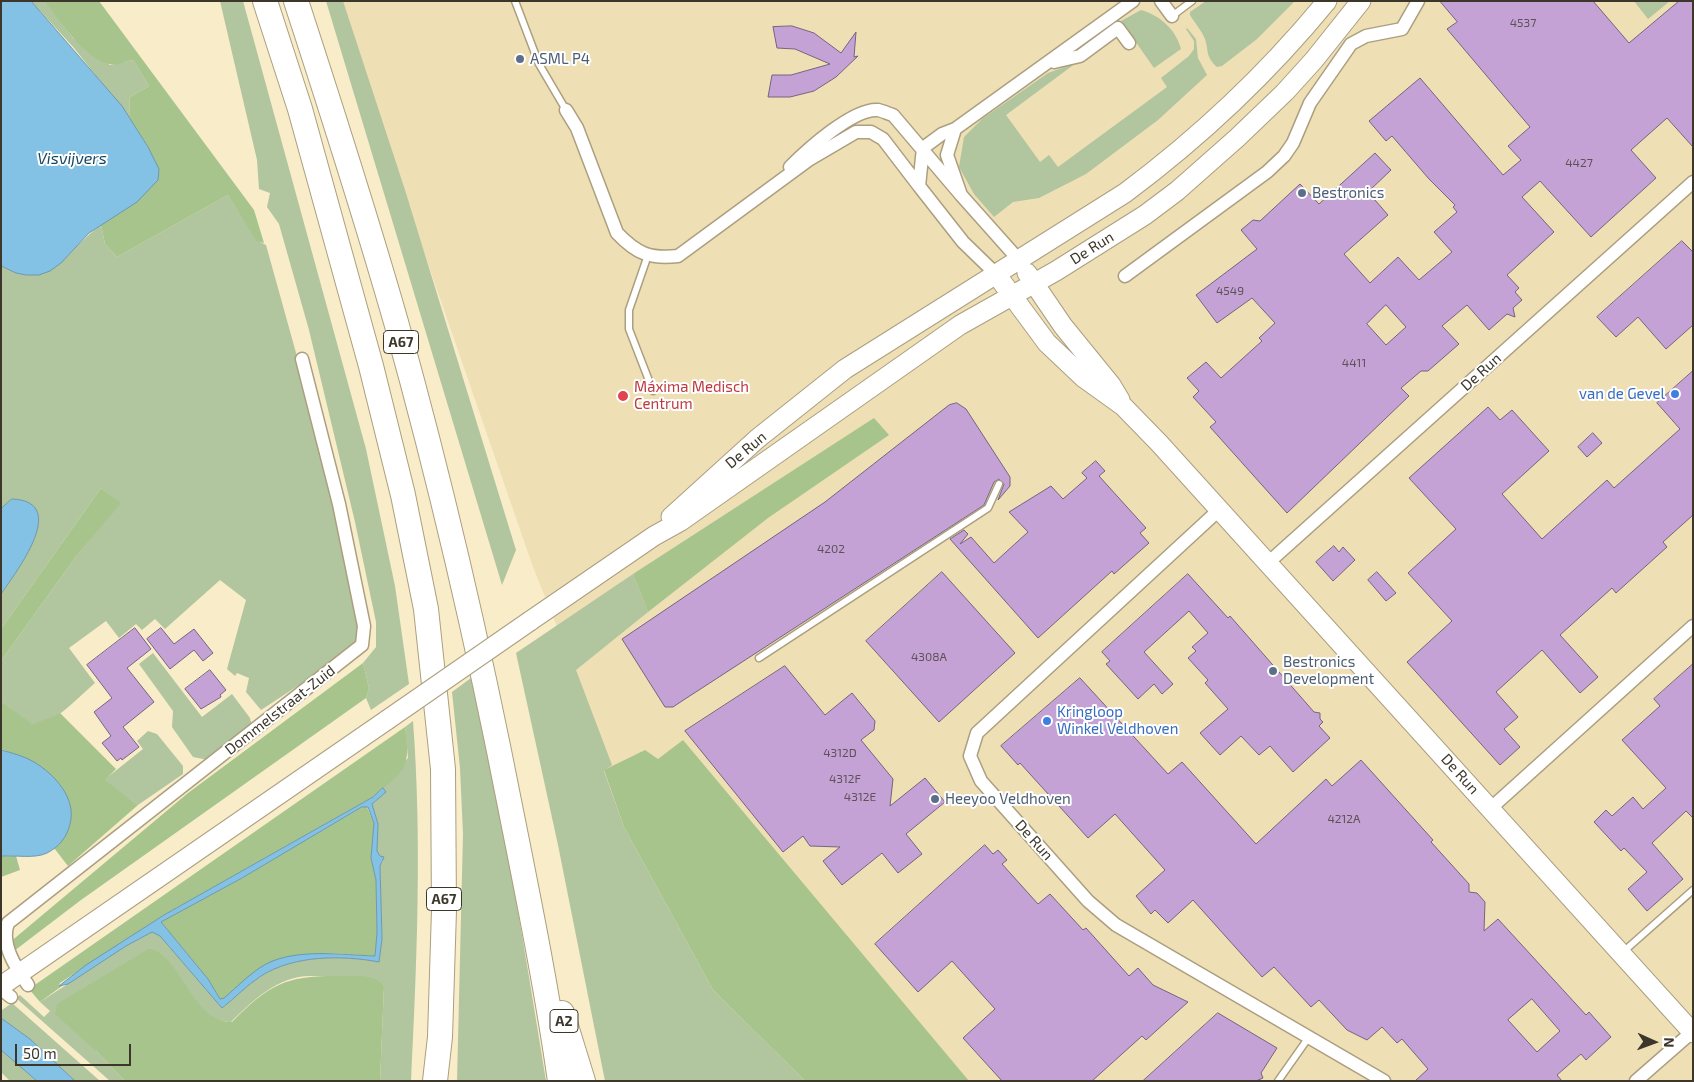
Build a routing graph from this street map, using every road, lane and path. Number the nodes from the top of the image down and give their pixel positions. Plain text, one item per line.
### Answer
1 (266, 1) edge
2 (296, 1) edge
3 (515, 1) edge
4 (1133, 1) edge
5 (1161, 1) edge
6 (1192, 1) edge
7 (1327, 1) edge
8 (1361, 1) edge
9 (1418, 1) edge
10 (1172, 16) joint
11 (1129, 43) dead end
12 (1046, 64) junction
13 (566, 110) joint
14 (955, 130) junction
15 (923, 148) junction
16 (1693, 182) edge
17 (919, 186) junction
18 (766, 192) junction
19 (961, 195) junction
20 (648, 255) junction
21 (1018, 259) junction
22 (996, 274) junction
23 (1125, 276) dead end
24 (1034, 283) junction
25 (1012, 294) junction
26 (302, 359) dead end
27 (653, 391) dead end
28 (1123, 406) junction
29 (1000, 484) dead end
30 (1220, 509) junction
31 (654, 536) junction
32 (1269, 562) junction
33 (1693, 626) edge
34 (759, 658) dead end
35 (1491, 808) junction
36 (1693, 890) edge
37 (1621, 953) junction
38 (542, 962) junction
39 (24, 979) junction
40 (4, 991) edge
41 (1692, 1032) edge
42 (440, 1037) junction
43 (1309, 1037) junction
44 (436, 1081) edge
45 (444, 1081) edge
46 (560, 1081) edge
47 (583, 1081) edge
48 (1278, 1081) edge
49 (1384, 1081) edge
50 (1636, 1081) edge

1 - 42 highway, A67
2 - 38 highway, A67
3 - 13 lane
4 - 12 street
5 - 10 street
6 - 10 lane
7 - 21 main road, De Run
8 - 24 main road, De Run
9 - 23 street
11 - 12 street
12 - 14 street
13 - 20 street
14 - 15 street
14 - 19 street, De Run
15 - 17 street
15 - 18 street
15 - 19 street
16 - 32 street, De Run
17 - 18 street, De Run
17 - 22 street, De Run
18 - 20 street
19 - 21 street, De Run
20 - 27 lane
21 - 22 main road, De Run
21 - 24 main road, De Run
22 - 25 main road, De Run
22 - 31 main road, De Run
24 - 25 main road, De Run
24 - 28 main road, De Run
25 - 28 main road, De Run
25 - 31 main road, De Run
26 - 39 street, Dommelstraat-Zuid
28 - 30 main road, De Run
29 - 34 lane
30 - 32 main road, De Run
30 - 43 street, De Run
31 - 39 main road, De Run, bridge
32 - 35 main road, De Run
33 - 35 street, De Run
35 - 37 main road, De Run
36 - 37 lane
37 - 41 main road, De Run
38 - 46 highway, A67
38 - 47 highway, A2
39 - 40 main road
41 - 50 street, De Run
42 - 44 highway, A67
42 - 45 highway, A67
43 - 48 lane
43 - 49 street, De Run

